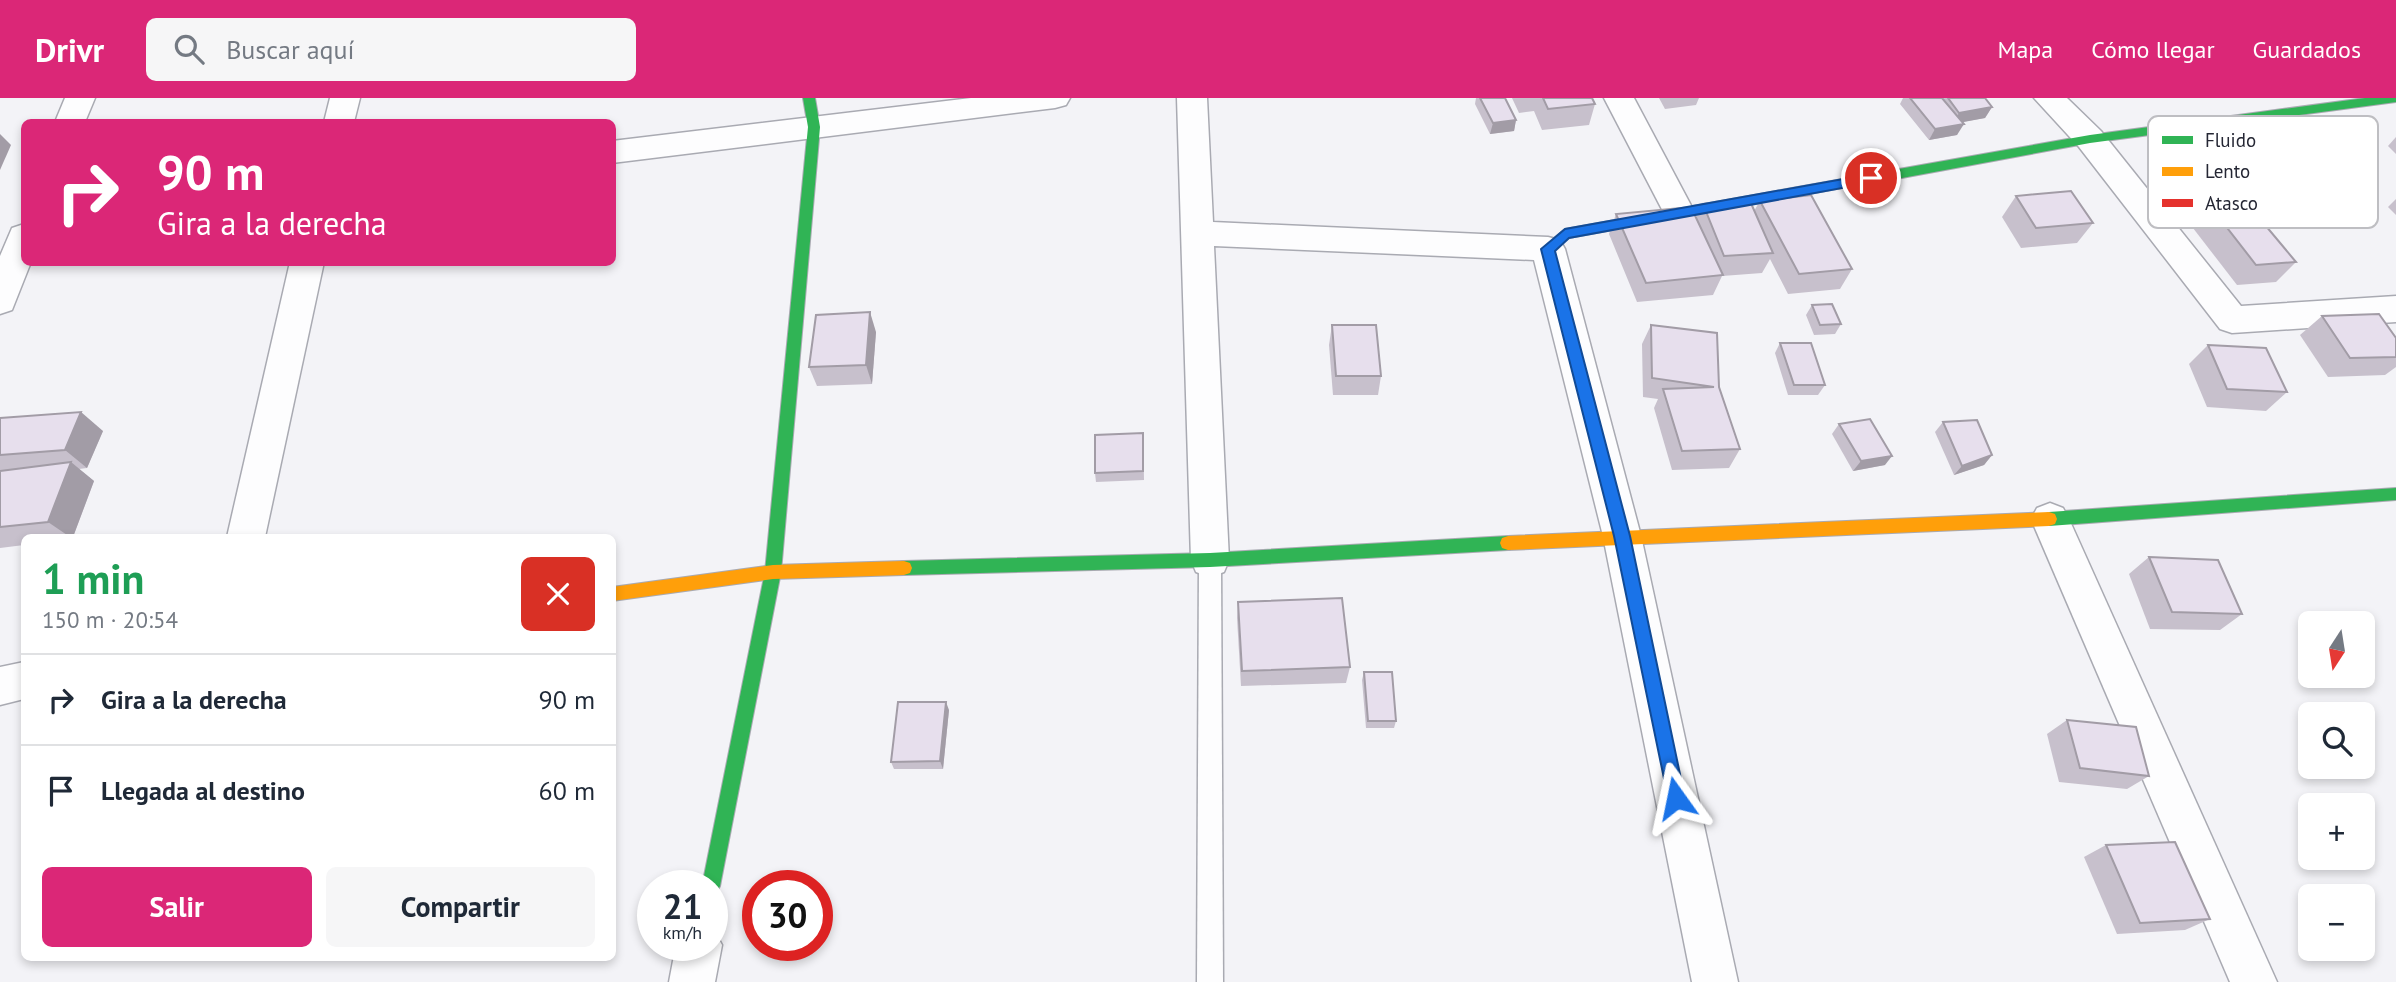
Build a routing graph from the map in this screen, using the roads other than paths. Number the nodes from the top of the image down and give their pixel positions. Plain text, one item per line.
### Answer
1 (80, 98) edge
2 (345, 98) edge
3 (1055, 98) edge
4 (1192, 98) edge
5 (1619, 98) edge
6 (2049, 98) edge
7 (2396, 98) edge
8 (812, 113) edge
9 (2262, 116) edge
10 (71, 119) edge
11 (340, 119) edge
12 (2148, 131) edge
13 (2090, 139) junction
14 (616, 151) edge
15 (1679, 213) junction
16 (2148, 213) edge
17 (2160, 228) edge
18 (1197, 233) junction
19 (21, 235) edge
20 (0, 237) edge
21 (21, 243) edge
22 (1548, 249) junction
23 (306, 266) edge
24 (0, 301) edge
25 (2396, 309) edge
26 (2396, 494) edge
27 (2050, 519) junction
28 (247, 534) edge
29 (1622, 536) junction
30 (1210, 560) junction
31 (773, 572) junction
32 (616, 592) edge
33 (21, 682) edge
34 (0, 686) edge
35 (714, 870) edge
36 (696, 961) edge
37 (692, 982) edge
38 (1210, 982) edge
39 (1715, 982) edge
40 (2255, 982) edge

1 - 10 street
2 - 11 street
3 - 8 street
4 - 18 street
5 - 15 street
6 - 13 street
7 - 9 street
8 - 14 street
8 - 31 street
12 - 13 street
13 - 15 street
13 - 16 street
15 - 22 street
17 - 25 street
18 - 22 street
18 - 30 street
19 - 20 street
21 - 24 street
22 - 29 street
23 - 28 street
26 - 27 street
27 - 29 street
27 - 40 street
29 - 30 street
29 - 39 street
30 - 31 street
30 - 38 lane
31 - 32 street
31 - 35 street
33 - 34 street
36 - 37 street

